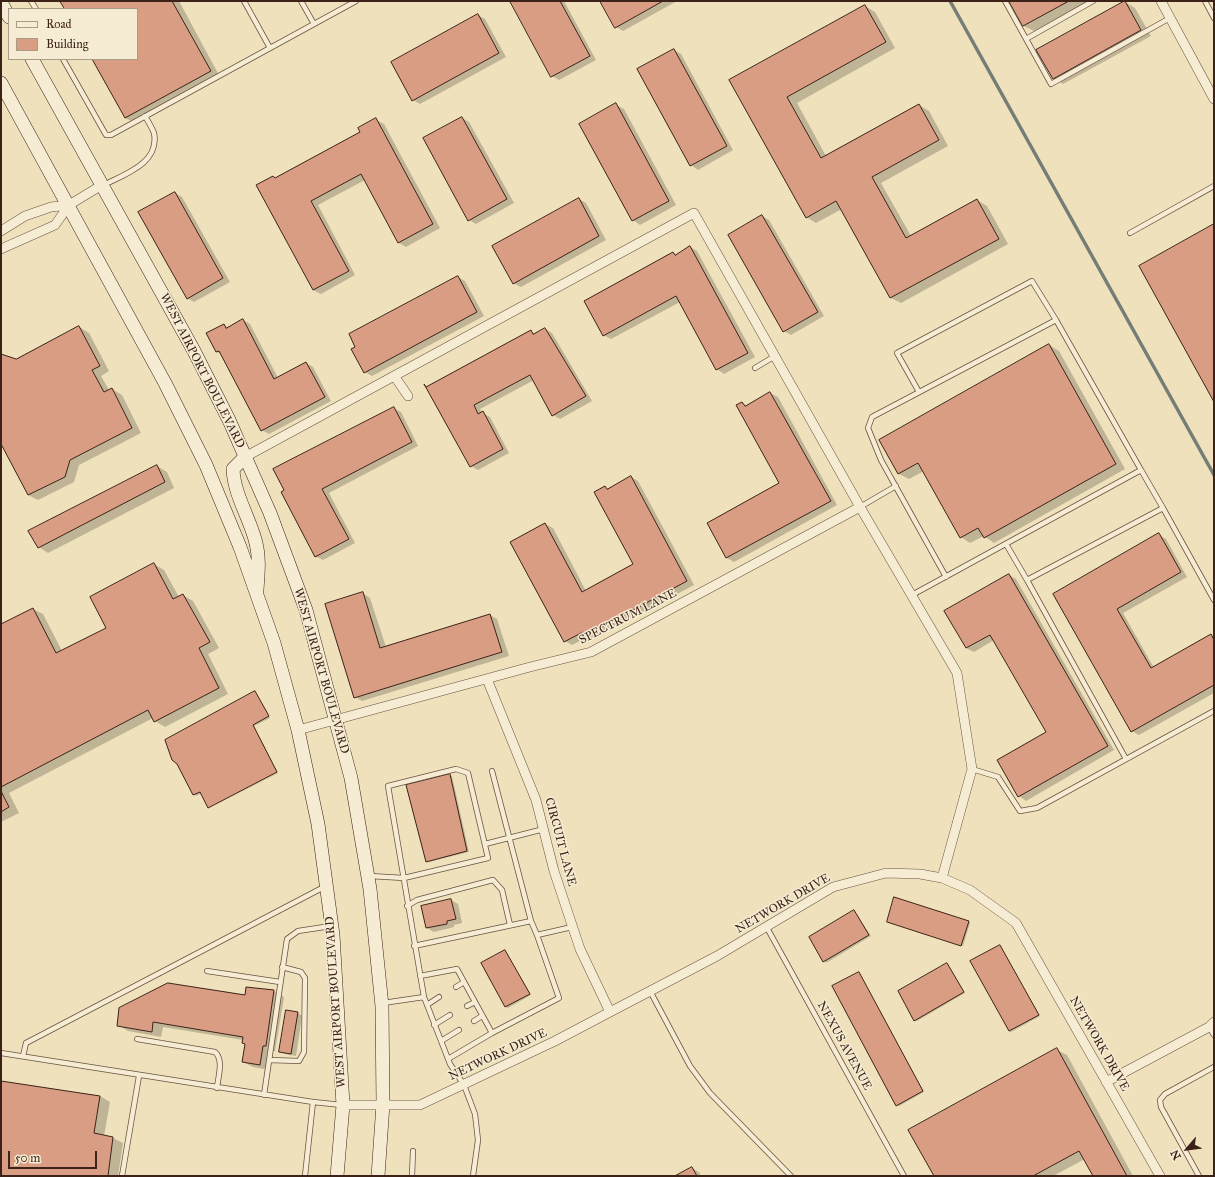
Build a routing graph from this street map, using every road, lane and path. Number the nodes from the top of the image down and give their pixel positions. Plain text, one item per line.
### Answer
1 (244, 1) edge
2 (301, 1) edge
3 (356, 1) edge
4 (1005, 1) edge
5 (1093, 1) edge
6 (1161, 1) edge
7 (1205, 1) edge
8 (1, 2) edge
9 (8, 15) edge
10 (1170, 18) junction
11 (1214, 18) edge
12 (314, 24) junction
13 (1026, 39) junction
14 (270, 48) junction
15 (33, 60) edge
16 (65, 60) edge
17 (1, 83) edge
18 (1214, 99) edge
19 (145, 116) junction
20 (102, 186) junction
21 (1214, 186) edge
22 (69, 205) junction
23 (1, 231) edge
24 (1130, 233) dead end
25 (1, 249) edge
26 (1056, 320) junction
27 (775, 356) junction
28 (755, 368) dead end
29 (395, 377) junction
30 (919, 392) junction
31 (408, 396) dead end
32 (245, 457) junction
33 (1141, 470) junction
34 (896, 486) junction
35 (860, 507) junction
36 (1162, 508) junction
37 (1006, 544) junction
38 (946, 577) junction
39 (1027, 580) junction
40 (256, 594) junction
41 (912, 595) junction
42 (1214, 600) edge
43 (487, 678) junction
44 (1214, 710) edge
45 (335, 720) junction
46 (298, 730) junction
47 (1126, 759) junction
48 (972, 770) junction
49 (492, 771) dead end
50 (544, 829) junction
51 (510, 837) junction
52 (485, 844) junction
53 (368, 876) junction
54 (404, 878) junction
55 (942, 878) junction
56 (326, 886) junction
57 (407, 906) junction
58 (531, 921) junction
59 (510, 925) junction
60 (332, 926) junction
61 (766, 926) junction
62 (572, 927) junction
63 (537, 935) junction
64 (414, 946) junction
65 (282, 967) junction
66 (206, 971) dead end
67 (420, 976) junction
68 (280, 982) junction
69 (464, 982) junction
70 (456, 987) dead end
71 (650, 991) junction
72 (424, 997) junction
73 (439, 997) dead end
74 (475, 1002) junction
75 (381, 1004) junction
76 (427, 1005) junction
77 (467, 1006) dead end
78 (610, 1012) junction
79 (450, 1015) dead end
80 (482, 1016) junction
81 (474, 1020) dead end
82 (1211, 1024) edge
83 (434, 1025) junction
84 (459, 1030) dead end
85 (492, 1033) junction
86 (1214, 1035) edge
87 (137, 1038) dead end
88 (441, 1041) junction
89 (1, 1053) edge
90 (23, 1056) junction
91 (448, 1059) junction
92 (269, 1060) junction
93 (1214, 1067) edge
94 (139, 1076) junction
95 (1106, 1082) junction
96 (464, 1084) junction
97 (217, 1088) junction
98 (264, 1095) junction
99 (313, 1102) junction
100 (383, 1104) junction
101 (343, 1105) junction
102 (413, 1151) dead end
103 (122, 1176) edge
104 (305, 1176) edge
105 (337, 1176) edge
106 (378, 1176) edge
107 (412, 1176) edge
108 (473, 1176) edge
109 (791, 1176) edge
110 (904, 1176) edge
111 (1160, 1176) edge
112 (1199, 1176) edge

1 - 14 lane
2 - 12 lane
3 - 12 lane
4 - 13 lane
5 - 13 lane
6 - 10 street
7 - 11 lane
8 - 9 main road
10 - 13 lane
10 - 18 street
12 - 14 lane
14 - 19 lane
15 - 20 main road, WEST AIRPORT BOULEVARD
16 - 19 lane
17 - 22 main road, WEST AIRPORT BOULEVARD
19 - 20 lane
20 - 22 street
20 - 32 main road, WEST AIRPORT BOULEVARD
21 - 24 lane
22 - 23 street
22 - 25 street
22 - 40 main road, WEST AIRPORT BOULEVARD
26 - 30 lane
26 - 30 lane
26 - 33 lane
27 - 28 lane
27 - 29 street
27 - 35 street
29 - 31 street
29 - 32 street
30 - 34 lane
32 - 40 main road
32 - 45 main road, WEST AIRPORT BOULEVARD
33 - 36 lane
33 - 37 lane
34 - 35 lane
34 - 38 lane
35 - 41 street
35 - 43 street, SPECTRUM LANE
36 - 39 lane
36 - 42 lane
37 - 38 lane
37 - 39 lane
38 - 41 lane
39 - 47 lane
40 - 46 main road, WEST AIRPORT BOULEVARD
41 - 48 street
43 - 45 street, SPECTRUM LANE
43 - 50 street, CIRCUIT LANE
44 - 47 lane
45 - 46 street, SPECTRUM LANE
45 - 53 main road, WEST AIRPORT BOULEVARD
46 - 56 main road, WEST AIRPORT BOULEVARD
47 - 48 lane
48 - 55 street
49 - 51 lane
50 - 51 lane
50 - 62 street, CIRCUIT LANE
51 - 52 lane
51 - 58 lane
52 - 54 lane
52 - 54 lane
53 - 54 lane
53 - 75 main road, WEST AIRPORT BOULEVARD
54 - 57 lane
55 - 61 street, NETWORK DRIVE
55 - 95 street, NETWORK DRIVE
56 - 60 main road, WEST AIRPORT BOULEVARD
56 - 90 lane
57 - 59 lane
57 - 64 lane
58 - 59 lane
58 - 63 lane
59 - 64 lane
60 - 65 lane
60 - 101 main road, WEST AIRPORT BOULEVARD
61 - 71 street, NETWORK DRIVE
61 - 110 lane, NEXUS AVENUE
62 - 63 lane
62 - 78 street, CIRCUIT LANE
63 - 85 lane
64 - 67 lane
65 - 68 lane
65 - 92 lane
66 - 68 lane
67 - 69 lane
67 - 72 lane
68 - 92 lane
69 - 70 lane
69 - 74 lane
71 - 78 street, NETWORK DRIVE
71 - 109 lane
72 - 75 lane
72 - 76 lane
73 - 76 lane
74 - 77 lane
74 - 80 lane
75 - 100 main road, WEST AIRPORT BOULEVARD
76 - 83 lane
78 - 96 street, NETWORK DRIVE
79 - 83 lane
80 - 81 lane
80 - 85 lane
82 - 86 lane
82 - 95 street
83 - 88 lane
84 - 88 lane
85 - 91 lane
87 - 97 lane
88 - 91 lane
89 - 90 lane
90 - 94 lane
91 - 96 lane
92 - 98 lane
93 - 112 lane
94 - 97 lane
94 - 103 lane
95 - 111 street, NETWORK DRIVE
96 - 100 street, NETWORK DRIVE
96 - 108 lane
97 - 98 lane
98 - 99 lane
99 - 101 lane
99 - 104 lane
100 - 101 street, NETWORK DRIVE
100 - 106 main road, WEST AIRPORT BOULEVARD
101 - 105 main road, WEST AIRPORT BOULEVARD
102 - 107 lane

